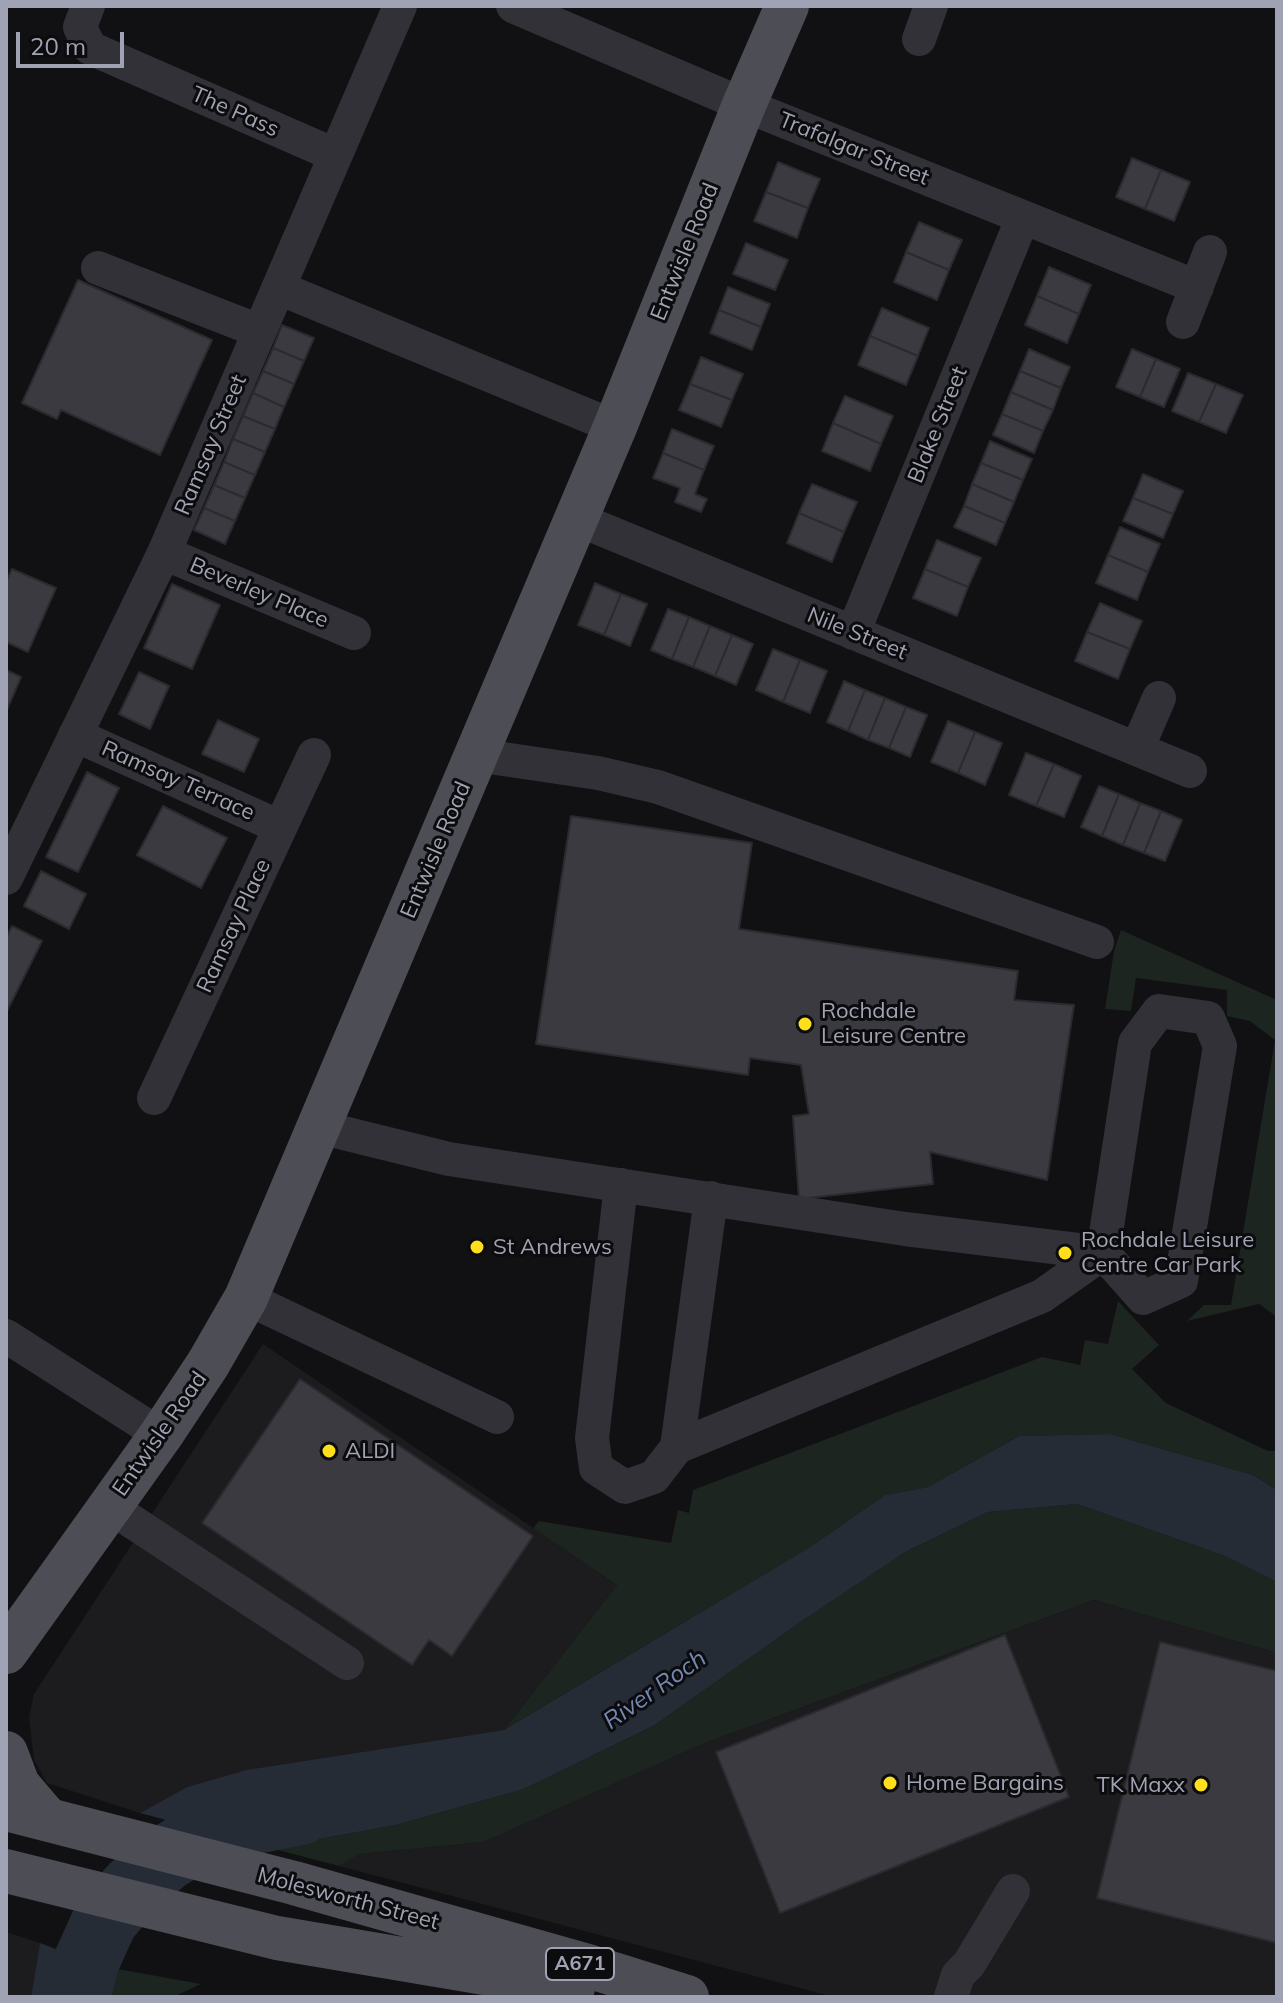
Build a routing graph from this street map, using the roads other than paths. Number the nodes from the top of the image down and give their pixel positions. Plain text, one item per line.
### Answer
1 (88, 6) edge
2 (400, 6) edge
3 (513, 6) edge
4 (787, 6) edge
5 (931, 6) edge
6 (919, 39) dead end
7 (744, 105) junction
8 (335, 155) junction
9 (1023, 217) junction
10 (1210, 252) dead end
11 (98, 268) dead end
12 (1197, 287) junction
13 (279, 288) junction
14 (1183, 322) dead end
15 (259, 331) junction
16 (615, 427) junction
17 (577, 519) junction
18 (164, 553) junction
19 (354, 633) dead end
20 (853, 633) junction
21 (1159, 698) dead end
22 (75, 735) junction
23 (1137, 749) junction
24 (314, 755) dead end
25 (476, 755) junction
26 (1190, 771) dead end
27 (280, 827) junction
28 (8, 868) edge
29 (1097, 942) dead end
30 (154, 1098) dead end
31 (319, 1127) junction
32 (621, 1185) junction
33 (711, 1198) junction
34 (1103, 1253) junction
35 (246, 1298) junction
36 (6, 1336) edge
37 (497, 1417) dead end
38 (161, 1435) junction
39 (677, 1447) junction
40 (110, 1507) junction
41 (7, 1653) edge
42 (347, 1663) dead end
43 (6, 1753) edge
44 (26, 1814) edge
45 (6, 1871) edge
46 (1013, 1891) dead end
47 (461, 1966) edge
48 (654, 1997) edge
49 (687, 1997) edge
50 (951, 1997) edge

1 - 8 street, The Pass
2 - 8 street, Ramsay Street
3 - 7 street, Trafalgar Street
4 - 7 main road, Entwisle Road
5 - 6 street
7 - 9 street, Trafalgar Street
7 - 16 main road, Entwisle Road
8 - 13 street, Ramsay Street
9 - 12 street, Trafalgar Street
9 - 20 street, Blake Street
10 - 12 street
11 - 15 street
12 - 14 street
13 - 15 street, Ramsay Street
13 - 16 street
15 - 18 street, Ramsay Street
16 - 17 main road, Entwisle Road
17 - 20 street, Nile Street
17 - 25 main road, Entwisle Road
18 - 19 street, Beverley Place
18 - 22 street, Ramsay Street
20 - 23 street, Nile Street
21 - 23 street
22 - 27 street, Ramsay Terrace
22 - 28 street, Ramsay Street
23 - 26 street, Nile Street
24 - 27 street, Ramsay Place
25 - 29 street
25 - 31 main road, Entwisle Road
27 - 30 street, Ramsay Place
31 - 32 street
31 - 35 main road, Entwisle Road
32 - 33 street
32 - 39 street
33 - 34 street
33 - 39 street
34 - 34 street
34 - 39 street
35 - 37 street
35 - 38 main road, Entwisle Road
36 - 38 street
38 - 40 main road, Entwisle Road
40 - 41 main road, Entwisle Road
40 - 42 street
43 - 44 main road
44 - 47 main road, Molesworth Street / A671
45 - 47 main road, Molesworth Street
46 - 50 street
47 - 48 main road, Molesworth Street
47 - 49 main road, Molesworth Street / A671

